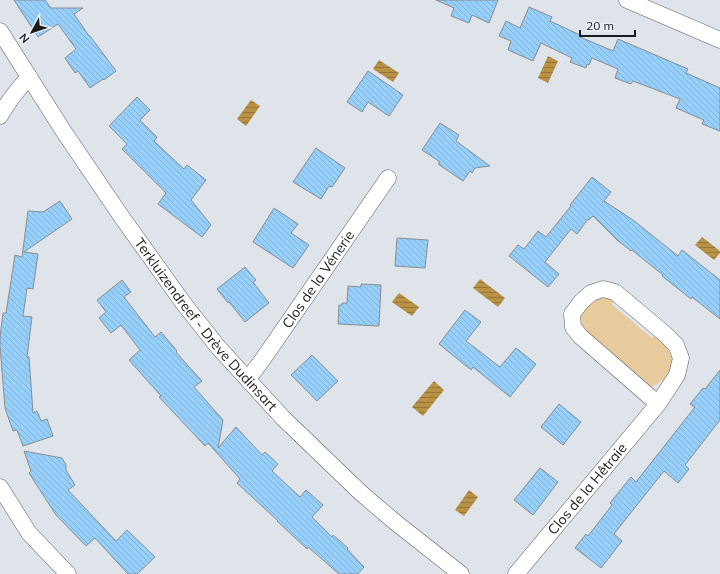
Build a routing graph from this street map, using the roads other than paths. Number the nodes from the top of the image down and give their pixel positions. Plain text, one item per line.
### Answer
1 (627, 0) edge
2 (0, 31) edge
3 (720, 40) edge
4 (30, 77) junction
5 (0, 116) edge
6 (388, 178) dead end
7 (248, 379) junction
8 (658, 404) junction
9 (0, 487) edge
10 (68, 574) edge
11 (461, 574) edge
12 (516, 574) edge

1 - 3 street
2 - 4 street, Terkluizendreef - Drève Dudinsart
4 - 5 street
4 - 7 street, Terkluizendreef - Drève Dudinsart
6 - 7 street, Clos de la Vénerie
7 - 11 street, Terkluizendreef - Drève Dudinsart
8 - 8 street, Clos de la Hêtraie
8 - 12 street, Clos de la Hêtraie
9 - 10 street

